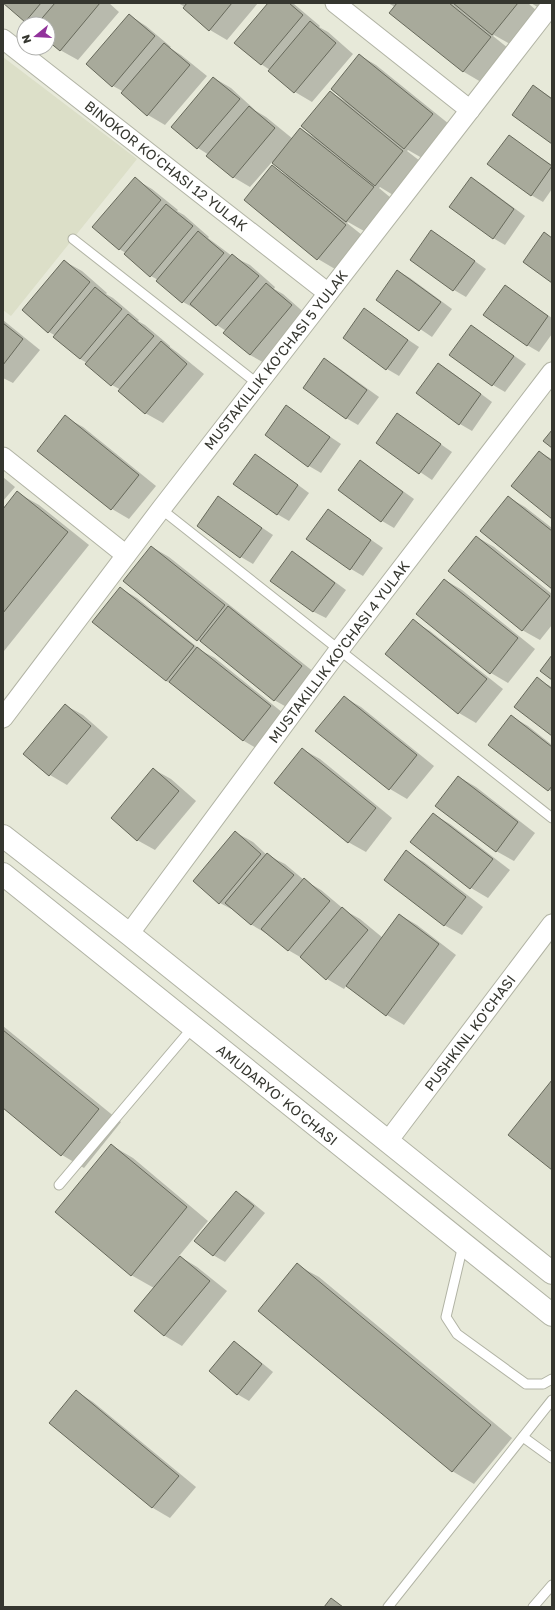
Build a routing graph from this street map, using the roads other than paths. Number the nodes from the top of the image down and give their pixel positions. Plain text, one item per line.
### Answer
1 (335, 3) edge
2 (552, 4) edge
3 (3, 40) edge
4 (470, 110) junction
5 (73, 239) dead end
6 (328, 293) junction
7 (552, 372) edge
8 (258, 384) junction
9 (3, 456) edge
10 (161, 509) junction
11 (126, 555) junction
12 (339, 650) junction
13 (3, 718) edge
14 (552, 818) edge
15 (3, 836) edge
16 (3, 874) edge
17 (552, 924) edge
18 (129, 934) junction
19 (193, 1027) junction
20 (388, 1141) junction
21 (369, 1168) junction
22 (59, 1185) dead end
23 (464, 1244) junction
24 (552, 1273) edge
25 (552, 1315) edge
26 (552, 1379) edge
27 (552, 1400) edge
28 (523, 1437) junction
29 (552, 1458) edge
30 (552, 1585) edge
31 (388, 1607) edge
32 (533, 1607) edge

1 - 4 street
2 - 4 street, MUSTAKILLIK KO'CHASI 5 YULAK
3 - 6 street, BINOKOR KO'CHASI 12 YULAK
4 - 6 street, MUSTAKILLIK KO'CHASI 5 YULAK
5 - 8 lane
6 - 8 street, MUSTAKILLIK KO'CHASI 5 YULAK
7 - 12 street, MUSTAKILLIK KO'CHASI 4 YULAK
8 - 10 street, MUSTAKILLIK KO'CHASI 5 YULAK
9 - 11 street
10 - 11 street, MUSTAKILLIK KO'CHASI 5 YULAK
10 - 12 lane
11 - 13 street, MUSTAKILLIK KO'CHASI 5 YULAK
12 - 14 lane
12 - 18 street, MUSTAKILLIK KO'CHASI 4 YULAK
15 - 18 street
16 - 19 street, AMUDARYO' KO'CHASI
17 - 20 street, PUSHKINL KO'CHASI
18 - 20 street
19 - 21 street, AMUDARYO' KO'CHASI
19 - 22 lane
20 - 21 street
20 - 24 street
21 - 23 street, AMUDARYO' KO'CHASI
23 - 25 street, AMUDARYO' KO'CHASI
23 - 26 lane
27 - 28 lane
28 - 29 lane
28 - 31 lane
30 - 32 lane

